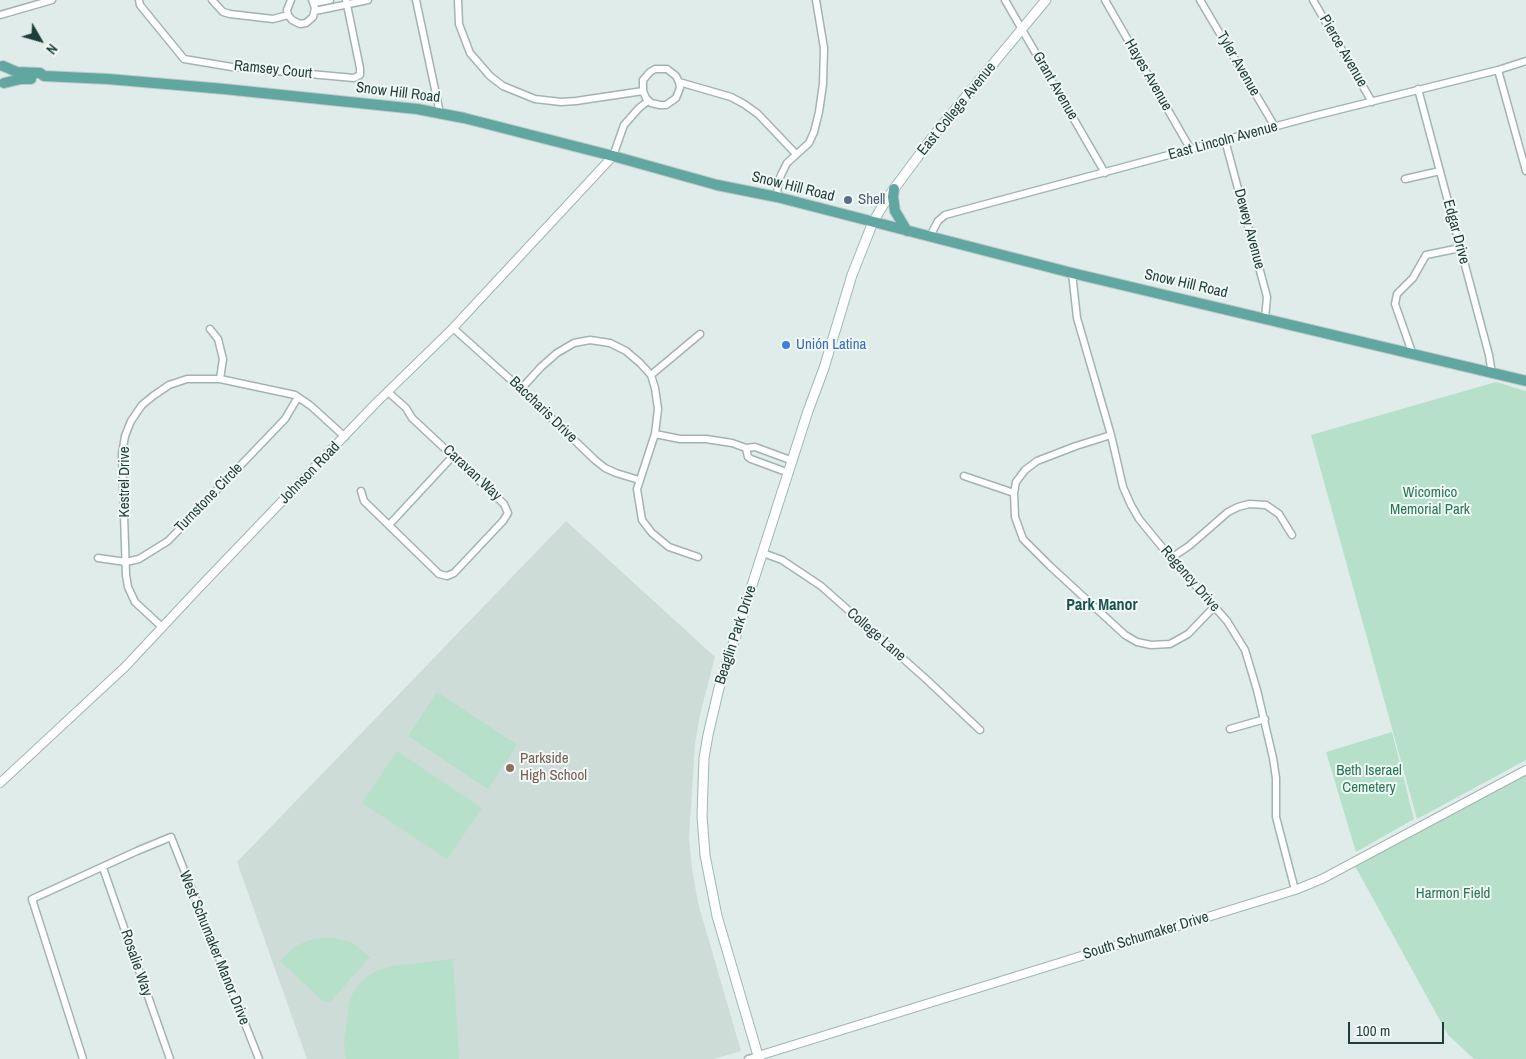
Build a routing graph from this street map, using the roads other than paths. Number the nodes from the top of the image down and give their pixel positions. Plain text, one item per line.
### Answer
1 (52, 0) edge
2 (139, 0) edge
3 (212, 0) edge
4 (291, 0) edge
5 (330, 0) edge
6 (368, 0) edge
7 (416, 0) edge
8 (458, 0) edge
9 (816, 0) edge
10 (1005, 0) edge
11 (1046, 0) edge
12 (1105, 0) edge
13 (1200, 0) edge
14 (1313, 0) edge
15 (313, 2) edge
16 (347, 2) edge
17 (315, 11) junction
18 (0, 15) edge
19 (288, 16) junction
20 (1022, 29) junction
21 (1526, 61) edge
22 (2, 64) edge
23 (1498, 70) junction
24 (44, 76) junction
25 (679, 82) junction
26 (2, 86) edge
27 (1418, 89) junction
28 (643, 91) junction
29 (648, 101) junction
30 (1372, 102) junction
31 (440, 113) junction
32 (1275, 127) junction
33 (1225, 140) junction
34 (1191, 150) junction
35 (796, 154) junction
36 (613, 156) junction
37 (1440, 171) junction
38 (1526, 172) edge
39 (1105, 173) junction
40 (1405, 179) dead end
41 (894, 189) junction
42 (777, 198) junction
43 (873, 222) junction
44 (907, 231) junction
45 (930, 236) junction
46 (1460, 248) junction
47 (1072, 273) junction
48 (1265, 319) junction
49 (453, 328) junction
50 (210, 329) dead end
51 (700, 334) dead end
52 (1413, 355) junction
53 (1492, 374) junction
54 (651, 375) junction
55 (220, 379) junction
56 (1526, 382) edge
57 (521, 389) junction
58 (388, 392) junction
59 (298, 397) junction
60 (655, 434) junction
61 (1111, 435) junction
62 (345, 437) junction
63 (746, 448) junction
64 (453, 456) junction
65 (793, 461) junction
66 (789, 473) junction
67 (964, 476) dead end
68 (639, 480) junction
69 (361, 491) dead end
70 (1014, 493) junction
71 (389, 525) junction
72 (1292, 535) dead end
73 (763, 553) junction
74 (698, 557) dead end
75 (98, 558) dead end
76 (1171, 558) junction
77 (126, 562) junction
78 (1214, 607) junction
79 (162, 627) junction
80 (1265, 719) junction
81 (1230, 729) dead end
82 (980, 730) dead end
83 (1526, 770) edge
84 (0, 783) edge
85 (102, 868) junction
86 (1296, 890) junction
87 (758, 1057) edge
88 (83, 1059) edge
89 (170, 1059) edge
90 (259, 1059) edge
91 (748, 1059) edge

1 - 18 street
2 - 16 street, Ramsey Court
3 - 19 street
4 - 19 street
5 - 15 street
6 - 16 street
7 - 31 street
8 - 28 street
9 - 35 street
10 - 20 street, Grant Avenue
11 - 20 main road, East College Avenue
12 - 34 street, Hayes Avenue
13 - 32 street, Tyler Avenue
14 - 30 street, Pierce Avenue
15 - 17 street
16 - 17 street
17 - 19 street
20 - 39 street, Grant Avenue
20 - 41 main road, East College Avenue
21 - 23 street, East Lincoln Avenue
22 - 24 main road, Snow Hill Road
22 - 26 main road
23 - 27 street, East Lincoln Avenue
23 - 38 street
24 - 26 main road, Snow Hill Road
24 - 31 main road, Snow Hill Road
25 - 28 street
25 - 29 street
25 - 35 street
27 - 30 street, East Lincoln Avenue
27 - 37 street, Edgar Drive
28 - 29 street
29 - 36 street
30 - 32 street, East Lincoln Avenue
31 - 36 main road, Snow Hill Road
32 - 33 street, East Lincoln Avenue
33 - 34 street, East Lincoln Avenue
33 - 48 street, Dewey Avenue
34 - 39 street, East Lincoln Avenue
35 - 42 street
36 - 42 main road, Snow Hill Road
36 - 49 street, Johnson Road
37 - 40 street
37 - 46 street, Edgar Drive
39 - 45 street, East Lincoln Avenue
41 - 43 main road, East College Avenue
41 - 44 main road
42 - 43 main road, Snow Hill Road
43 - 44 main road, Snow Hill Road
43 - 65 main road, Beaglin Park Drive
44 - 45 main road, Snow Hill Road
45 - 47 main road, Snow Hill Road
46 - 52 street
46 - 53 street, Edgar Drive
47 - 48 main road, Snow Hill Road
47 - 61 street, Regency Drive
48 - 52 main road, Snow Hill Road
49 - 57 street, Baccharis Drive
49 - 58 street, Johnson Road
50 - 55 street
51 - 54 street
52 - 53 main road, Snow Hill Road
53 - 56 main road, Snow Hill Road
54 - 57 street
54 - 60 street
55 - 59 street, Kestrel Drive
55 - 77 street, Kestrel Drive
57 - 68 street, Baccharis Drive
58 - 62 street, Johnson Road
58 - 64 street, Caravan Way
59 - 62 street, Kestrel Drive
59 - 77 street, Turnstone Circle
60 - 63 street
60 - 68 street
61 - 70 street
61 - 76 street, Regency Drive
62 - 79 street, Johnson Road
63 - 65 street
63 - 66 street
64 - 71 street
64 - 71 street, Caravan Way
65 - 66 main road, Beaglin Park Drive
66 - 73 main road, Beaglin Park Drive
67 - 70 street
68 - 74 street
69 - 71 street, Caravan Way
70 - 78 street
72 - 76 street
73 - 82 street, College Lane
73 - 87 main road, Beaglin Park Drive
75 - 77 street, Turnstone Circle
76 - 78 street, Regency Drive
77 - 79 street, Kestrel Drive
78 - 80 street, Regency Drive
79 - 84 street, Johnson Road
80 - 81 street
80 - 86 street, Regency Drive
83 - 86 street, South Schumaker Drive
85 - 88 street
85 - 89 street, Rosalie Way
85 - 90 street, West Schumaker Manor Drive
86 - 87 street, South Schumaker Drive
87 - 91 street, South Schumaker Drive

